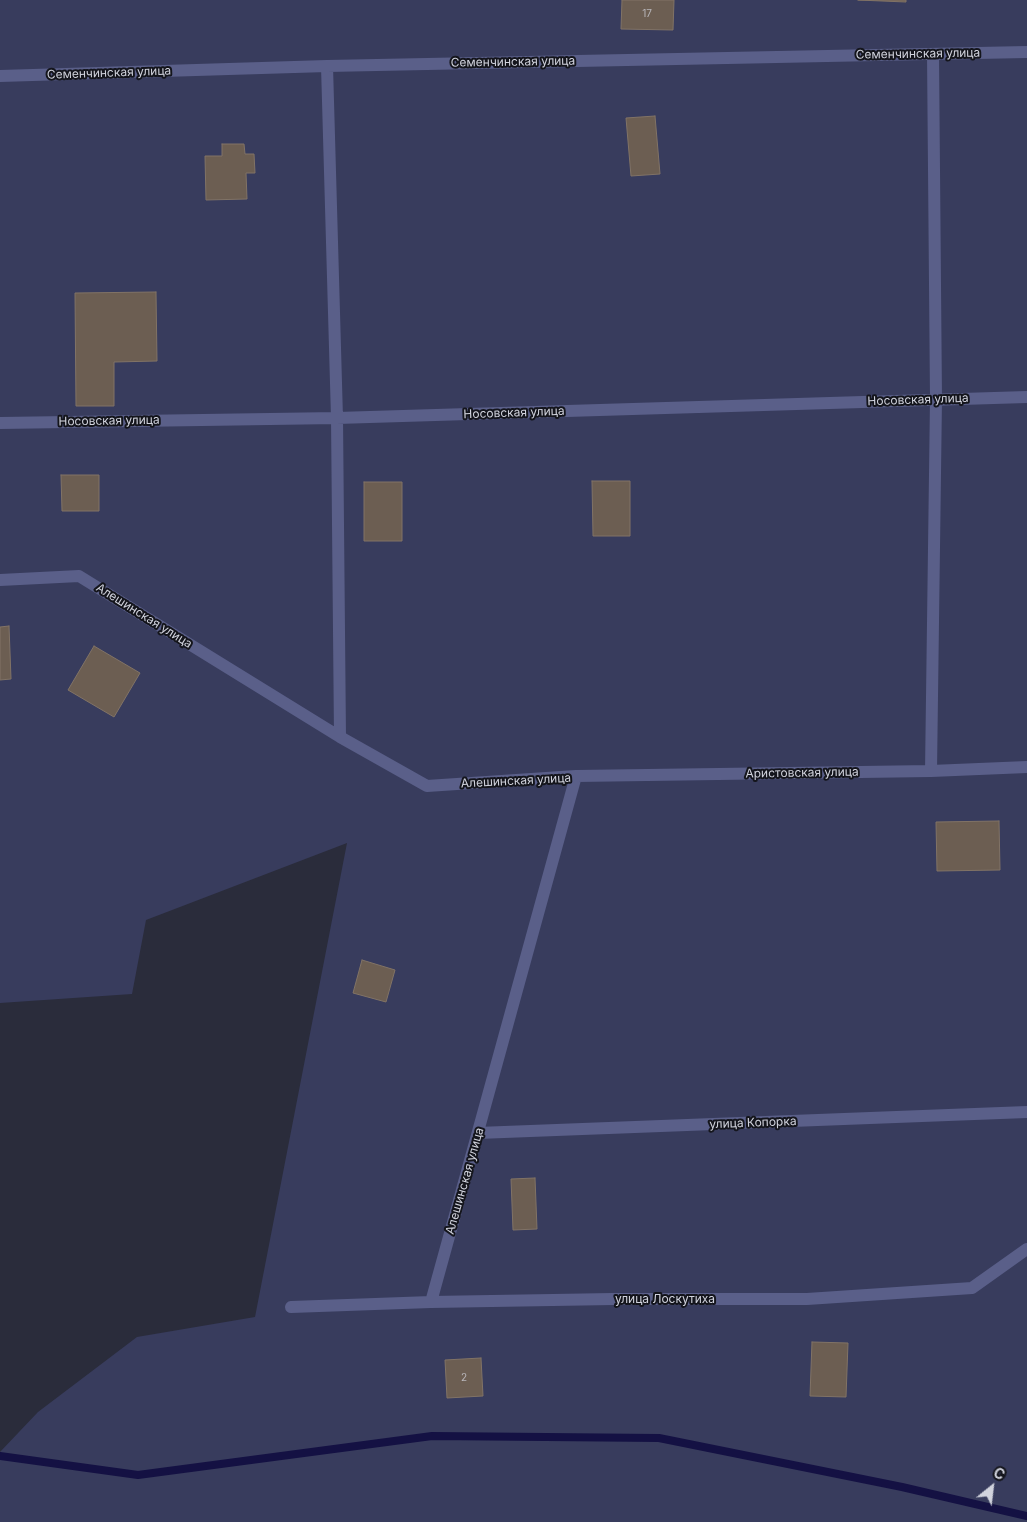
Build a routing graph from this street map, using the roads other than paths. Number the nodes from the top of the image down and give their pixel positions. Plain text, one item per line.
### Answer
1 (1027, 52) edge
2 (933, 54) junction
3 (327, 66) junction
4 (0, 76) edge
5 (1027, 397) edge
6 (936, 399) junction
7 (337, 418) junction
8 (0, 423) edge
9 (0, 580) edge
10 (340, 736) junction
11 (1027, 767) edge
12 (931, 771) junction
13 (576, 776) junction
14 (1027, 1112) edge
15 (478, 1133) junction
16 (1027, 1249) edge
17 (431, 1302) junction
18 (291, 1307) dead end

1 - 2 street, Семенчинская улица
2 - 3 street, Семенчинская улица
2 - 6 street
3 - 4 street, Семенчинская улица
3 - 7 street
5 - 6 street, Носовская улица
6 - 7 street, Носовская улица
6 - 12 street
7 - 8 street, Носовская улица
7 - 10 street
9 - 10 street, Алешинская улица
10 - 13 street, Алешинская улица
11 - 12 street, Аристовская улица
12 - 13 street, Аристовская улица
13 - 15 street, Алешинская улица
14 - 15 street, улица Копорка
15 - 17 street, Алешинская улица
16 - 17 street, улица Лоскутиха
17 - 18 street, улица Лоскутиха

